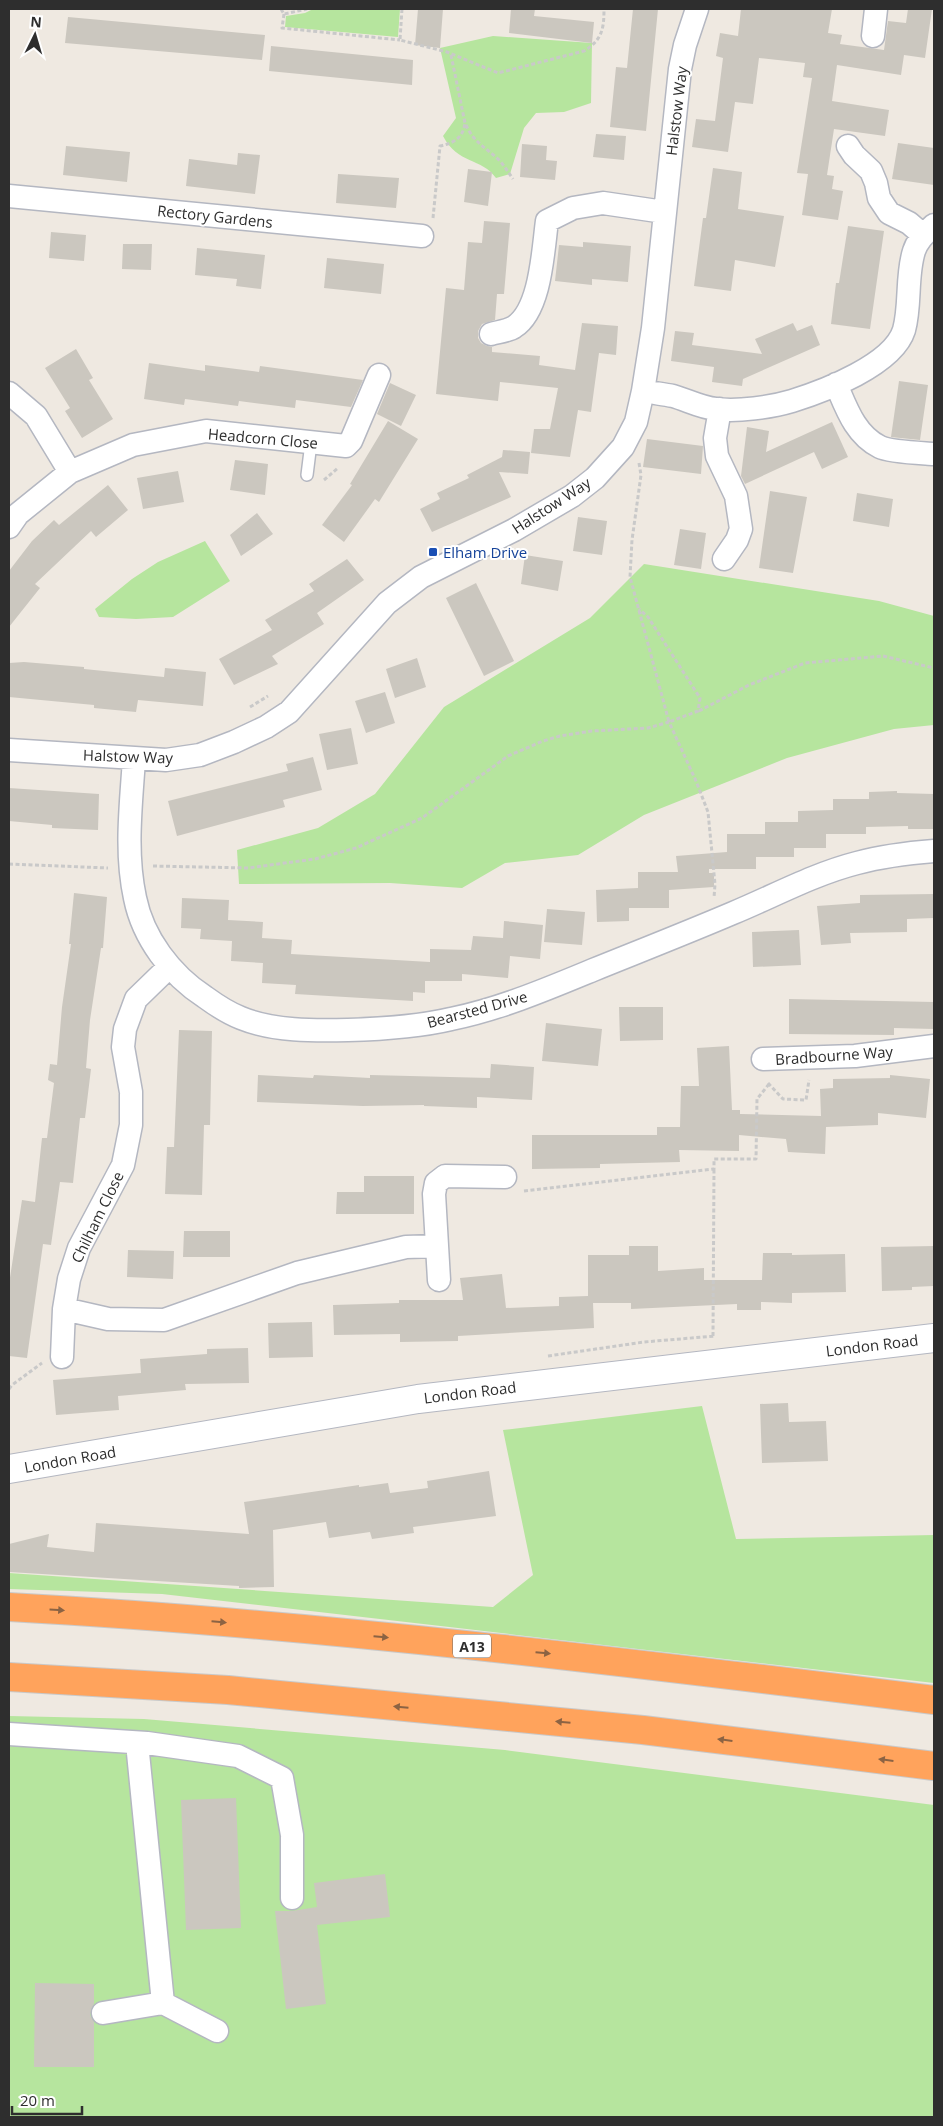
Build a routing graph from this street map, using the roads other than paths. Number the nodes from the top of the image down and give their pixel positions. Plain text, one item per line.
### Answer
1 (697, 9) edge
2 (876, 9) edge
3 (873, 36) dead end
4 (848, 146) dead end
5 (9, 196) edge
6 (664, 212) junction
7 (929, 230) edge
8 (422, 236) dead end
9 (491, 334) dead end
10 (379, 375) dead end
11 (836, 384) junction
12 (643, 391) junction
13 (9, 393) edge
14 (720, 409) junction
15 (311, 443) junction
16 (934, 454) edge
17 (70, 472) junction
18 (307, 475) dead end
19 (9, 527) edge
20 (724, 559) dead end
21 (9, 750) edge
22 (134, 759) junction
23 (934, 851) edge
24 (169, 967) junction
25 (934, 1046) edge
26 (763, 1059) dead end
27 (511, 1184) road end
28 (437, 1246) junction
29 (439, 1280) dead end
30 (64, 1309) junction
31 (934, 1338) edge
32 (55, 1357) road end
33 (9, 1469) edge
34 (9, 1607) edge
35 (9, 1677) edge
36 (934, 1700) edge
37 (9, 1734) edge
38 (137, 1743) junction
39 (934, 1766) edge
40 (292, 1898) dead end
41 (163, 2003) junction
42 (103, 2014) dead end
43 (217, 2031) dead end

1 - 6 street, Halstow Way
2 - 3 street
4 - 7 street
5 - 8 street, Rectory Gardens
6 - 9 street
6 - 12 street, Halstow Way
7 - 11 street
10 - 15 street, Headcorn Close
11 - 14 street
11 - 16 street
12 - 14 street
12 - 22 street, Halstow Way
13 - 17 street
14 - 20 street
15 - 17 street, Headcorn Close
15 - 18 lane
17 - 19 street, Headcorn Close
21 - 22 street, Halstow Way
22 - 24 street, Bearsted Drive
23 - 24 street, Bearsted Drive
24 - 30 street, Chilham Close
25 - 26 street, Bradbourne Way
27 - 28 street
28 - 29 street
28 - 30 street
30 - 32 street, Chilham Close
31 - 33 main road, London Road
34 -> 36 highway, A13
39 -> 35 highway
37 - 38 street
38 - 40 street
38 - 41 street
41 - 42 street
41 - 43 street

